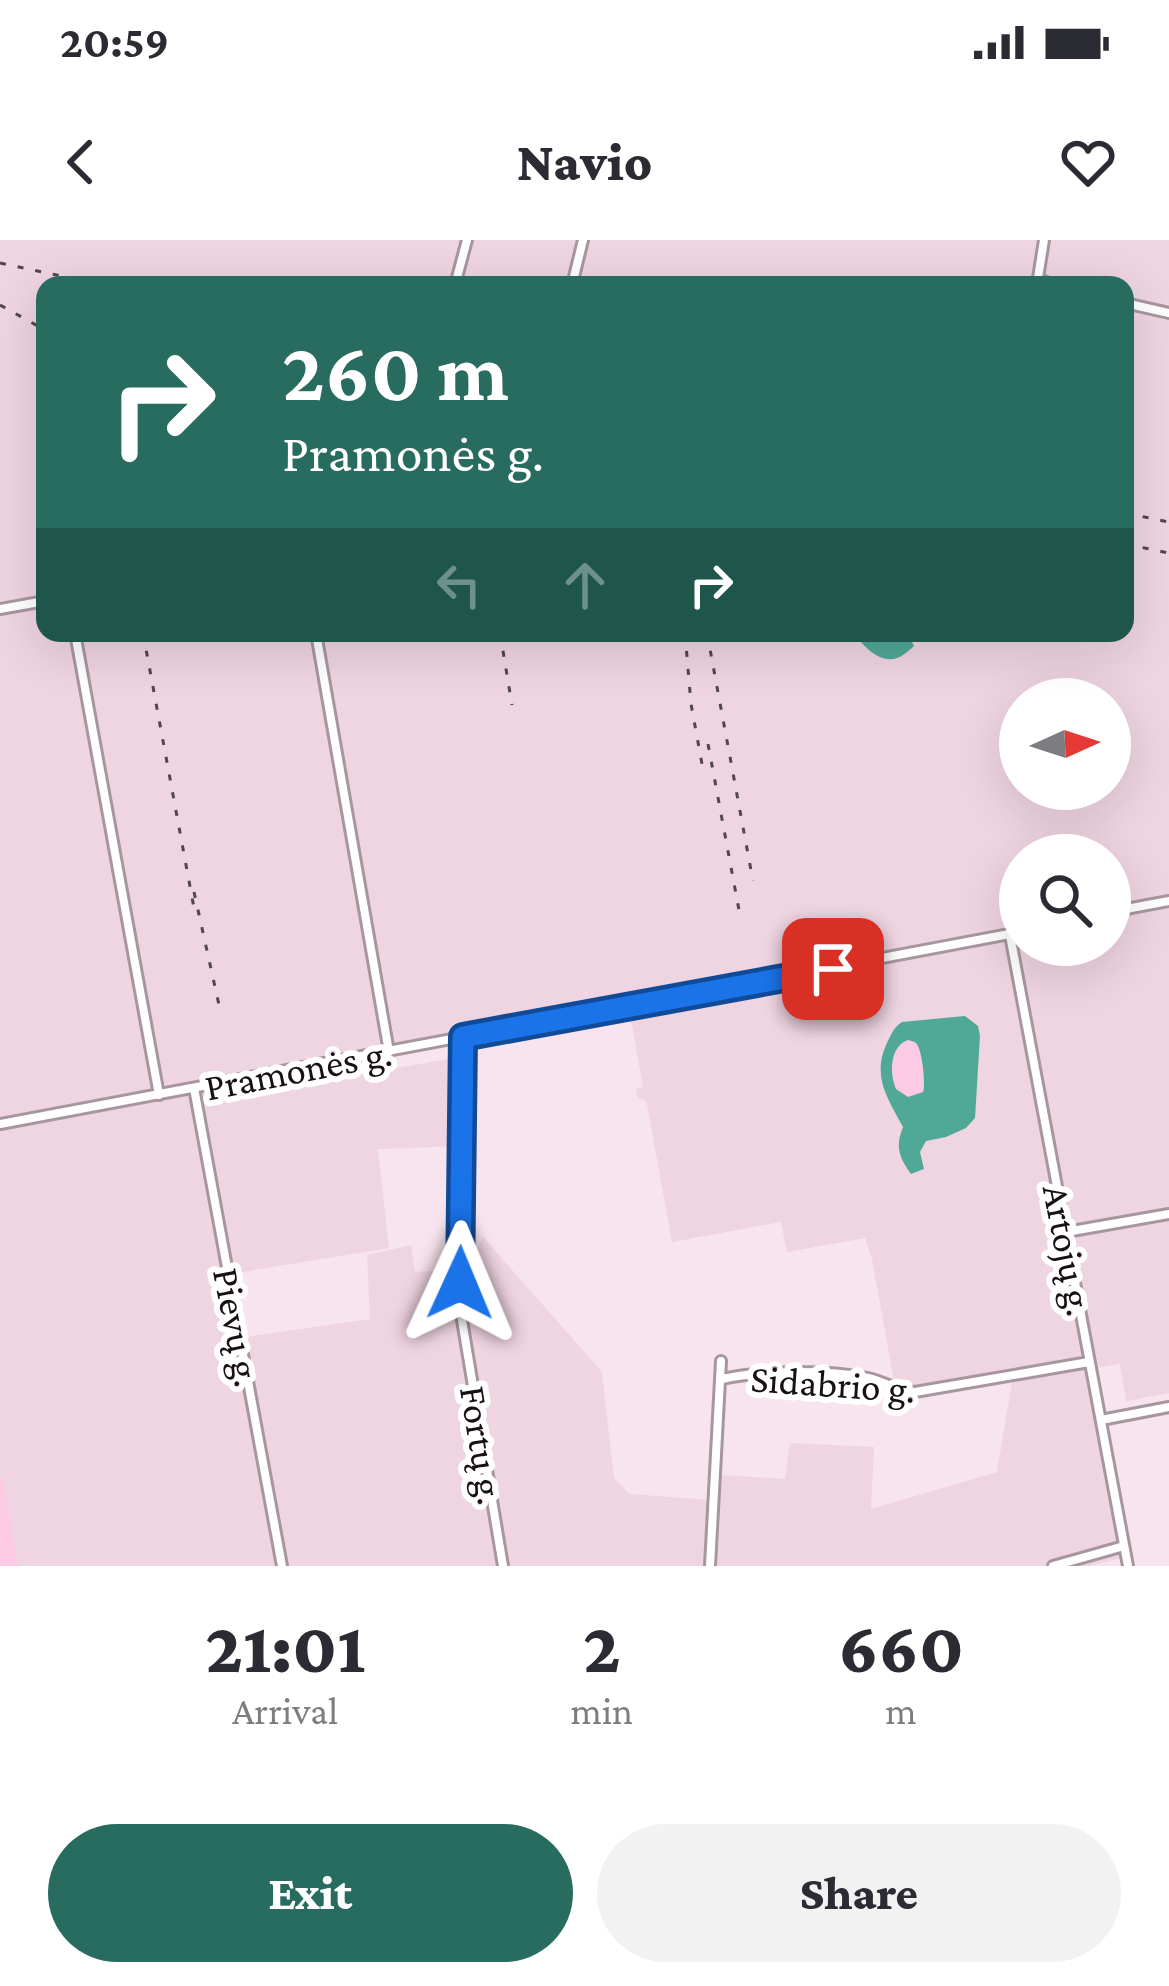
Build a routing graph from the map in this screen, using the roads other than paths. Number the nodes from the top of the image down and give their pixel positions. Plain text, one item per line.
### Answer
1 (467, 240) edge
2 (583, 240) edge
3 (1040, 241) edge
4 (457, 276) edge
5 (574, 276) edge
6 (1038, 276) edge
7 (1134, 305) edge
8 (1169, 313) edge
9 (36, 603) edge
10 (0, 609) edge
11 (77, 642) edge
12 (318, 642) edge
13 (1169, 901) edge
14 (1131, 908) edge
15 (999, 937) edge
16 (1020, 966) edge
17 (463, 1037) junction
18 (389, 1052) junction
19 (194, 1088) junction
20 (159, 1095) junction
21 (0, 1124) edge
22 (1169, 1214) edge
23 (1066, 1232) junction
24 (721, 1361) dead end
25 (1090, 1362) junction
26 (720, 1382) junction
27 (1169, 1407) edge
28 (1100, 1420) junction
29 (1124, 1546) junction
30 (282, 1566) edge
31 (503, 1566) edge
32 (710, 1566) edge
33 (1052, 1566) edge
34 (1128, 1566) edge

1 - 4 street
2 - 5 street
3 - 6 street
7 - 8 street
9 - 10 street
11 - 20 street
12 - 18 street
13 - 14 street
15 - 17 street, Pramonės g.
16 - 23 street, Artojų g.
17 - 18 street, Pramonės g.
17 - 31 street, Fortų g.
18 - 19 street, Pramonės g.
19 - 20 street, Pramonės g.
19 - 30 street, Pievų g.
20 - 21 street, Pramonės g.
22 - 23 street
23 - 25 street, Artojų g.
24 - 26 street, Sidabrio g.
25 - 26 street, Sidabrio g.
25 - 28 street, Artojų g.
26 - 32 street, Sidabrio g.
27 - 28 street
28 - 29 street, Artojų g.
29 - 33 street
29 - 34 street, Artojų g.

